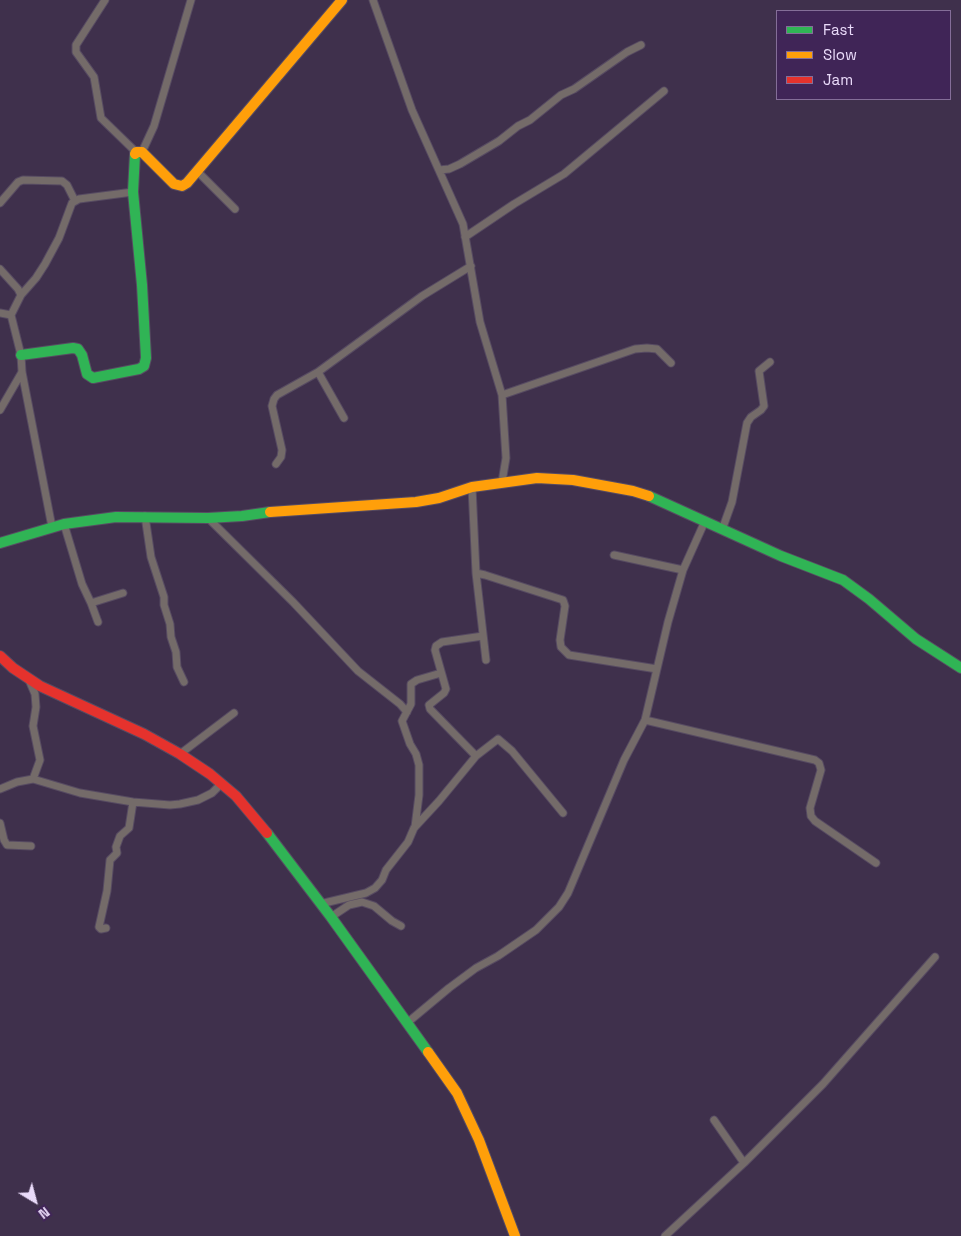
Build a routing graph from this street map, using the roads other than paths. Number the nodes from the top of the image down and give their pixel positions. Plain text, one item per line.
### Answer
1 (105, 0) edge
2 (191, 0) edge
3 (342, 0) edge
4 (374, 0) edge
5 (641, 45) dead end
6 (664, 91) dead end
7 (139, 152) junction
8 (439, 170) junction
9 (197, 171) junction
10 (133, 192) junction
11 (75, 201) junction
12 (0, 203) edge
13 (235, 209) dead end
14 (465, 237) junction
15 (471, 266) junction
16 (0, 270) edge
17 (21, 295) junction
18 (0, 313) edge
19 (11, 315) junction
20 (21, 355) junction
21 (770, 362) dead end
22 (671, 363) dead end
23 (22, 372) junction
24 (318, 372) junction
25 (502, 395) junction
26 (0, 410) edge
27 (344, 418) dead end
28 (276, 464) dead end
29 (502, 482) junction
30 (472, 487) junction
31 (144, 516) junction
32 (208, 518) junction
33 (705, 521) junction
34 (64, 524) junction
35 (52, 527) junction
36 (722, 530) junction
37 (0, 543) edge
38 (614, 555) dead end
39 (683, 570) junction
40 (476, 574) junction
41 (123, 593) dead end
42 (92, 603) junction
43 (98, 622) dead end
44 (483, 636) junction
45 (0, 656) edge
46 (486, 660) dead end
47 (961, 668) edge
48 (657, 670) junction
49 (442, 673) junction
50 (28, 677) junction
51 (184, 682) dead end
52 (407, 712) junction
53 (234, 713) dead end
54 (645, 720) junction
55 (180, 754) junction
56 (476, 756) junction
57 (33, 779) junction
58 (222, 783) junction
59 (0, 789) edge
60 (0, 796) edge
61 (133, 802) junction
62 (563, 813) dead end
63 (0, 823) edge
64 (414, 828) junction
65 (31, 846) dead end
66 (876, 863) dead end
67 (375, 888) junction
68 (320, 904) junction
69 (374, 906) junction
70 (331, 917) junction
71 (401, 926) dead end
72 (106, 928) dead end
73 (935, 957) dead end
74 (407, 1023) junction
75 (714, 1120) dead end
76 (744, 1163) junction
77 (515, 1236) edge
78 (665, 1236) edge

1 - 7 street
2 - 7 street
3 - 9 street
4 - 8 street
5 - 8 street
6 - 14 street
7 - 9 street
7 - 10 street
8 - 14 street
9 - 13 street
10 - 11 street
10 - 20 street
11 - 12 street
11 - 17 street
14 - 15 street
15 - 24 street
15 - 25 street
16 - 17 street
17 - 19 street
18 - 19 street
19 - 20 street
20 - 23 street
21 - 36 street
22 - 25 street
23 - 26 street
23 - 35 street
24 - 27 street
24 - 28 street
25 - 29 street
29 - 30 street
29 - 33 street
30 - 32 street
30 - 40 street
31 - 32 street
31 - 34 street
31 - 51 street
32 - 52 street
33 - 36 street
33 - 39 street
34 - 35 street
34 - 42 street
35 - 37 street
36 - 47 street
38 - 39 street
39 - 48 street
40 - 44 street
40 - 48 street
41 - 42 street
42 - 43 street
44 - 46 street
44 - 49 street
45 - 50 street
48 - 54 street
49 - 52 street
49 - 56 street
50 - 55 street
50 - 57 street
52 - 64 street
53 - 55 street
54 - 66 street
54 - 74 street
55 - 58 street
56 - 62 street
56 - 64 street
57 - 59 street
57 - 61 street
58 - 61 street
58 - 68 street
59 - 60 street
61 - 72 street
63 - 65 street
64 - 67 street
67 - 68 street
67 - 69 street
68 - 70 street
69 - 70 street
69 - 71 street
70 - 74 street
73 - 76 street
74 - 77 street
75 - 76 street
76 - 78 street

